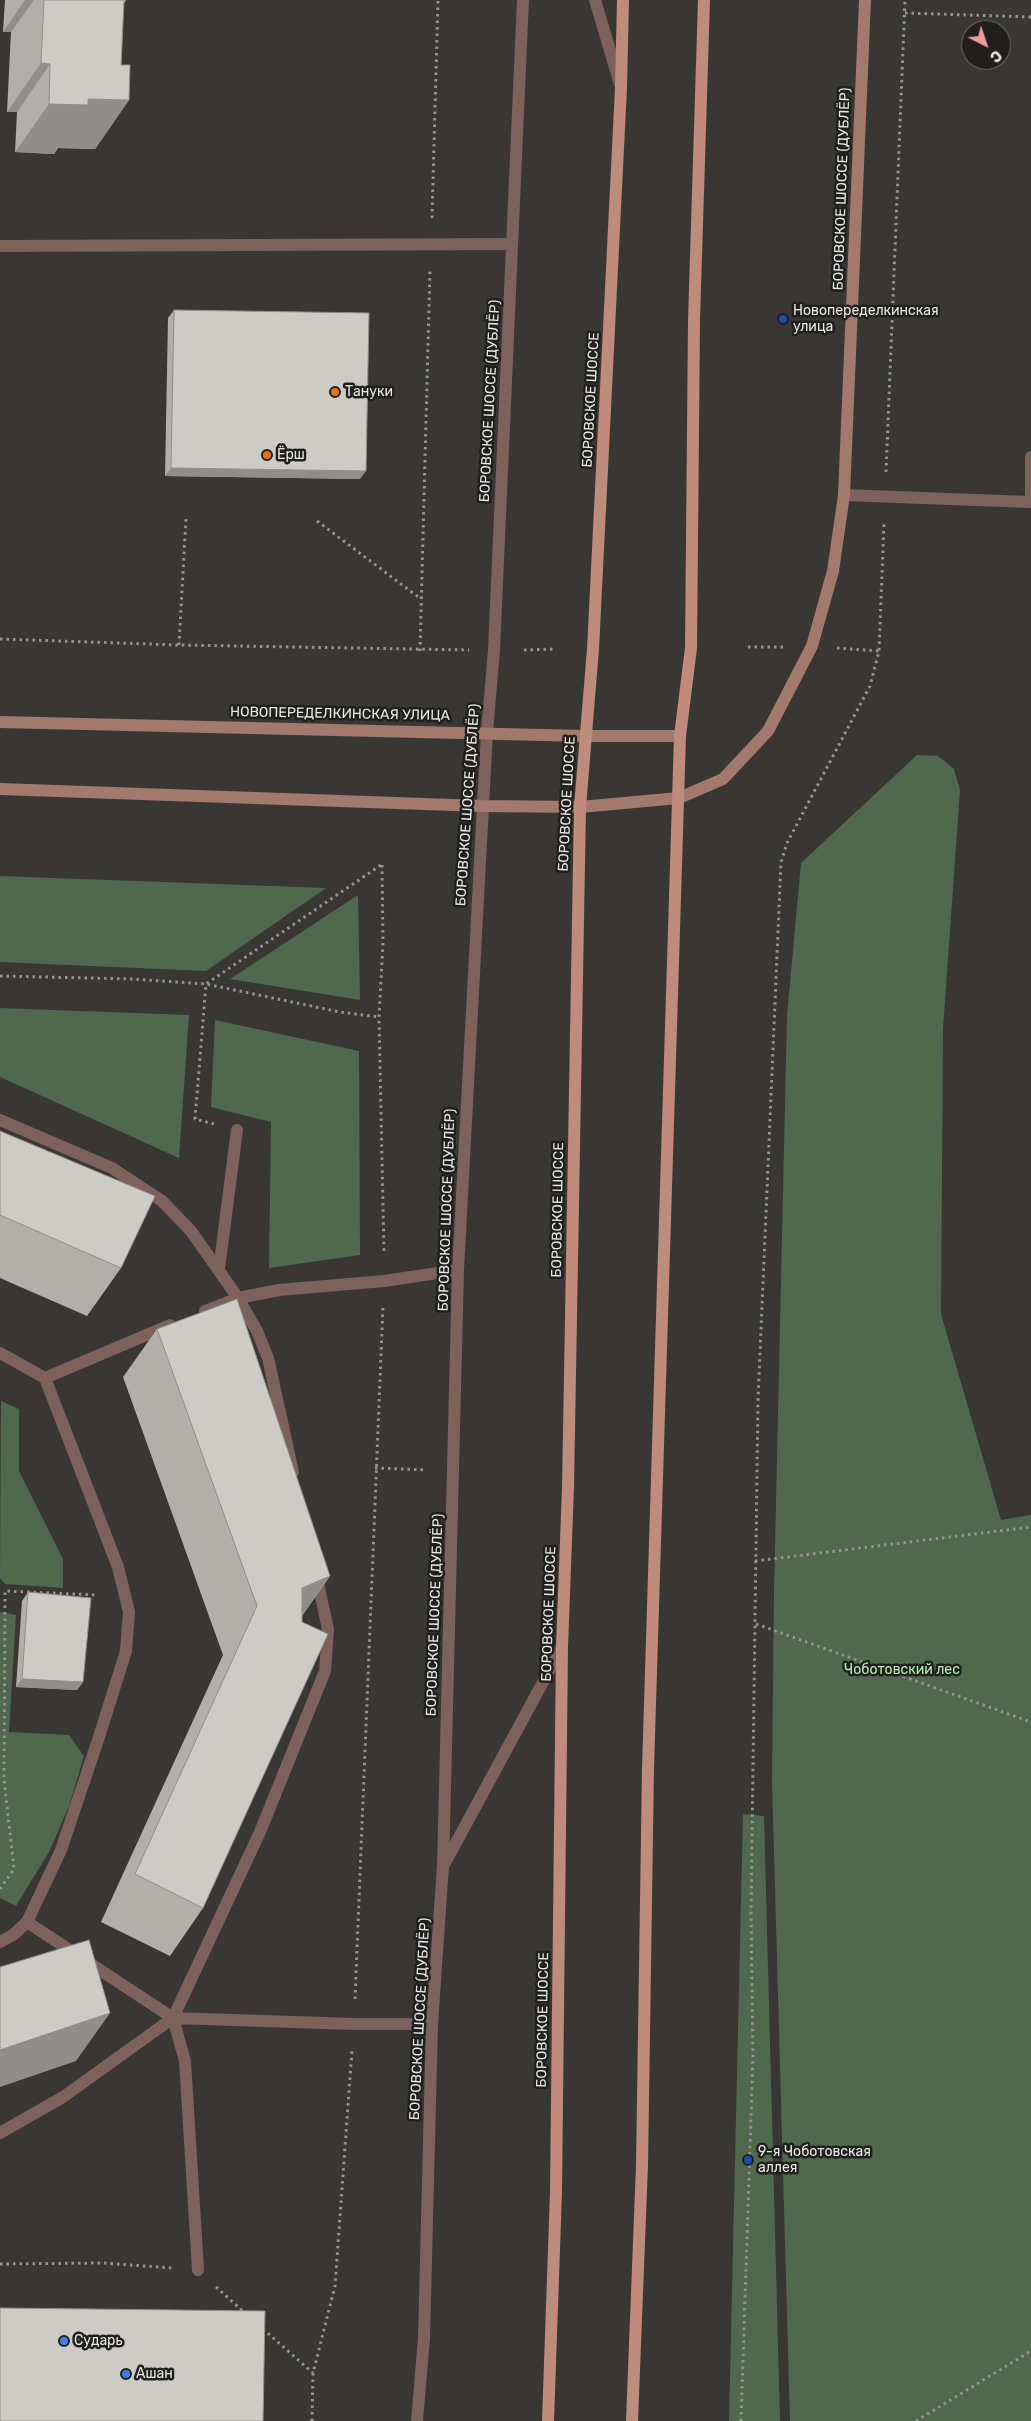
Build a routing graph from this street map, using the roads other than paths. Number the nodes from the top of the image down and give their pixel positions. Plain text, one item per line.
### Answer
1 (523, 0) edge
2 (595, 0) edge
3 (623, 0) edge
4 (711, 0) edge
5 (864, 0) edge
6 (704, 6) edge
7 (621, 88) junction
8 (512, 244) junction
9 (0, 246) edge
10 (1031, 457) edge
11 (844, 495) junction
12 (1030, 502) edge
13 (0, 722) edge
14 (487, 732) junction
15 (585, 736) junction
16 (680, 736) junction
17 (0, 789) edge
18 (679, 798) junction
19 (481, 806) junction
20 (580, 807) junction
21 (0, 1120) edge
22 (238, 1130) road end
23 (219, 1269) junction
24 (458, 1270) junction
25 (238, 1298) junction
26 (0, 1353) edge
27 (44, 1378) junction
28 (296, 1484) edge
29 (313, 1561) edge
30 (562, 1647) junction
31 (444, 1866) junction
32 (27, 1922) junction
33 (0, 1942) edge
34 (173, 2018) junction
35 (432, 2024) junction
36 (0, 2134) edge
37 (198, 2270) road end
38 (417, 2421) edge
39 (548, 2421) edge
40 (632, 2421) edge

1 - 8 street, БОРОВСКОЕ ШОССЕ (ДУБЛЁР)
2 - 7 street
3 - 7 main road, БОРОВСКОЕ ШОССЕ
4 - 6 street
5 - 11 main road, БОРОВСКОЕ ШОССЕ (ДУБЛЁР)
6 - 16 main road
7 - 15 main road, БОРОВСКОЕ ШОССЕ
8 - 9 street
8 - 14 street, БОРОВСКОЕ ШОССЕ (ДУБЛЁР)
10 - 12 street
11 - 12 street
11 - 18 main road, БОРОВСКОЕ ШОССЕ (ДУБЛЁР)
13 - 14 main road, НОВОПЕРЕДЕЛКИНСКАЯ УЛИЦА
14 - 15 main road, НОВОПЕРЕДЕЛКИНСКАЯ УЛИЦА
14 - 19 street, БОРОВСКОЕ ШОССЕ (ДУБЛЁР)
15 - 16 main road, НОВОПЕРЕДЕЛКИНСКАЯ УЛИЦА
15 - 20 main road, БОРОВСКОЕ ШОССЕ
16 - 18 main road
17 - 19 main road
18 - 20 main road
18 - 40 main road
19 - 20 main road
19 - 24 street, БОРОВСКОЕ ШОССЕ (ДУБЛЁР)
20 - 30 main road, БОРОВСКОЕ ШОССЕ
21 - 23 street
22 - 23 street
23 - 25 street
24 - 25 street
24 - 31 street, БОРОВСКОЕ ШОССЕ (ДУБЛЁР)
25 - 27 street
25 - 28 street
26 - 27 street
27 - 32 street
29 - 34 street
30 - 31 street
30 - 39 main road, БОРОВСКОЕ ШОССЕ
31 - 35 street, БОРОВСКОЕ ШОССЕ (ДУБЛЁР)
32 - 33 street
32 - 34 street
34 - 35 street
34 - 36 street
34 - 37 street
35 - 38 street, БОРОВСКОЕ ШОССЕ (ДУБЛЁР)

